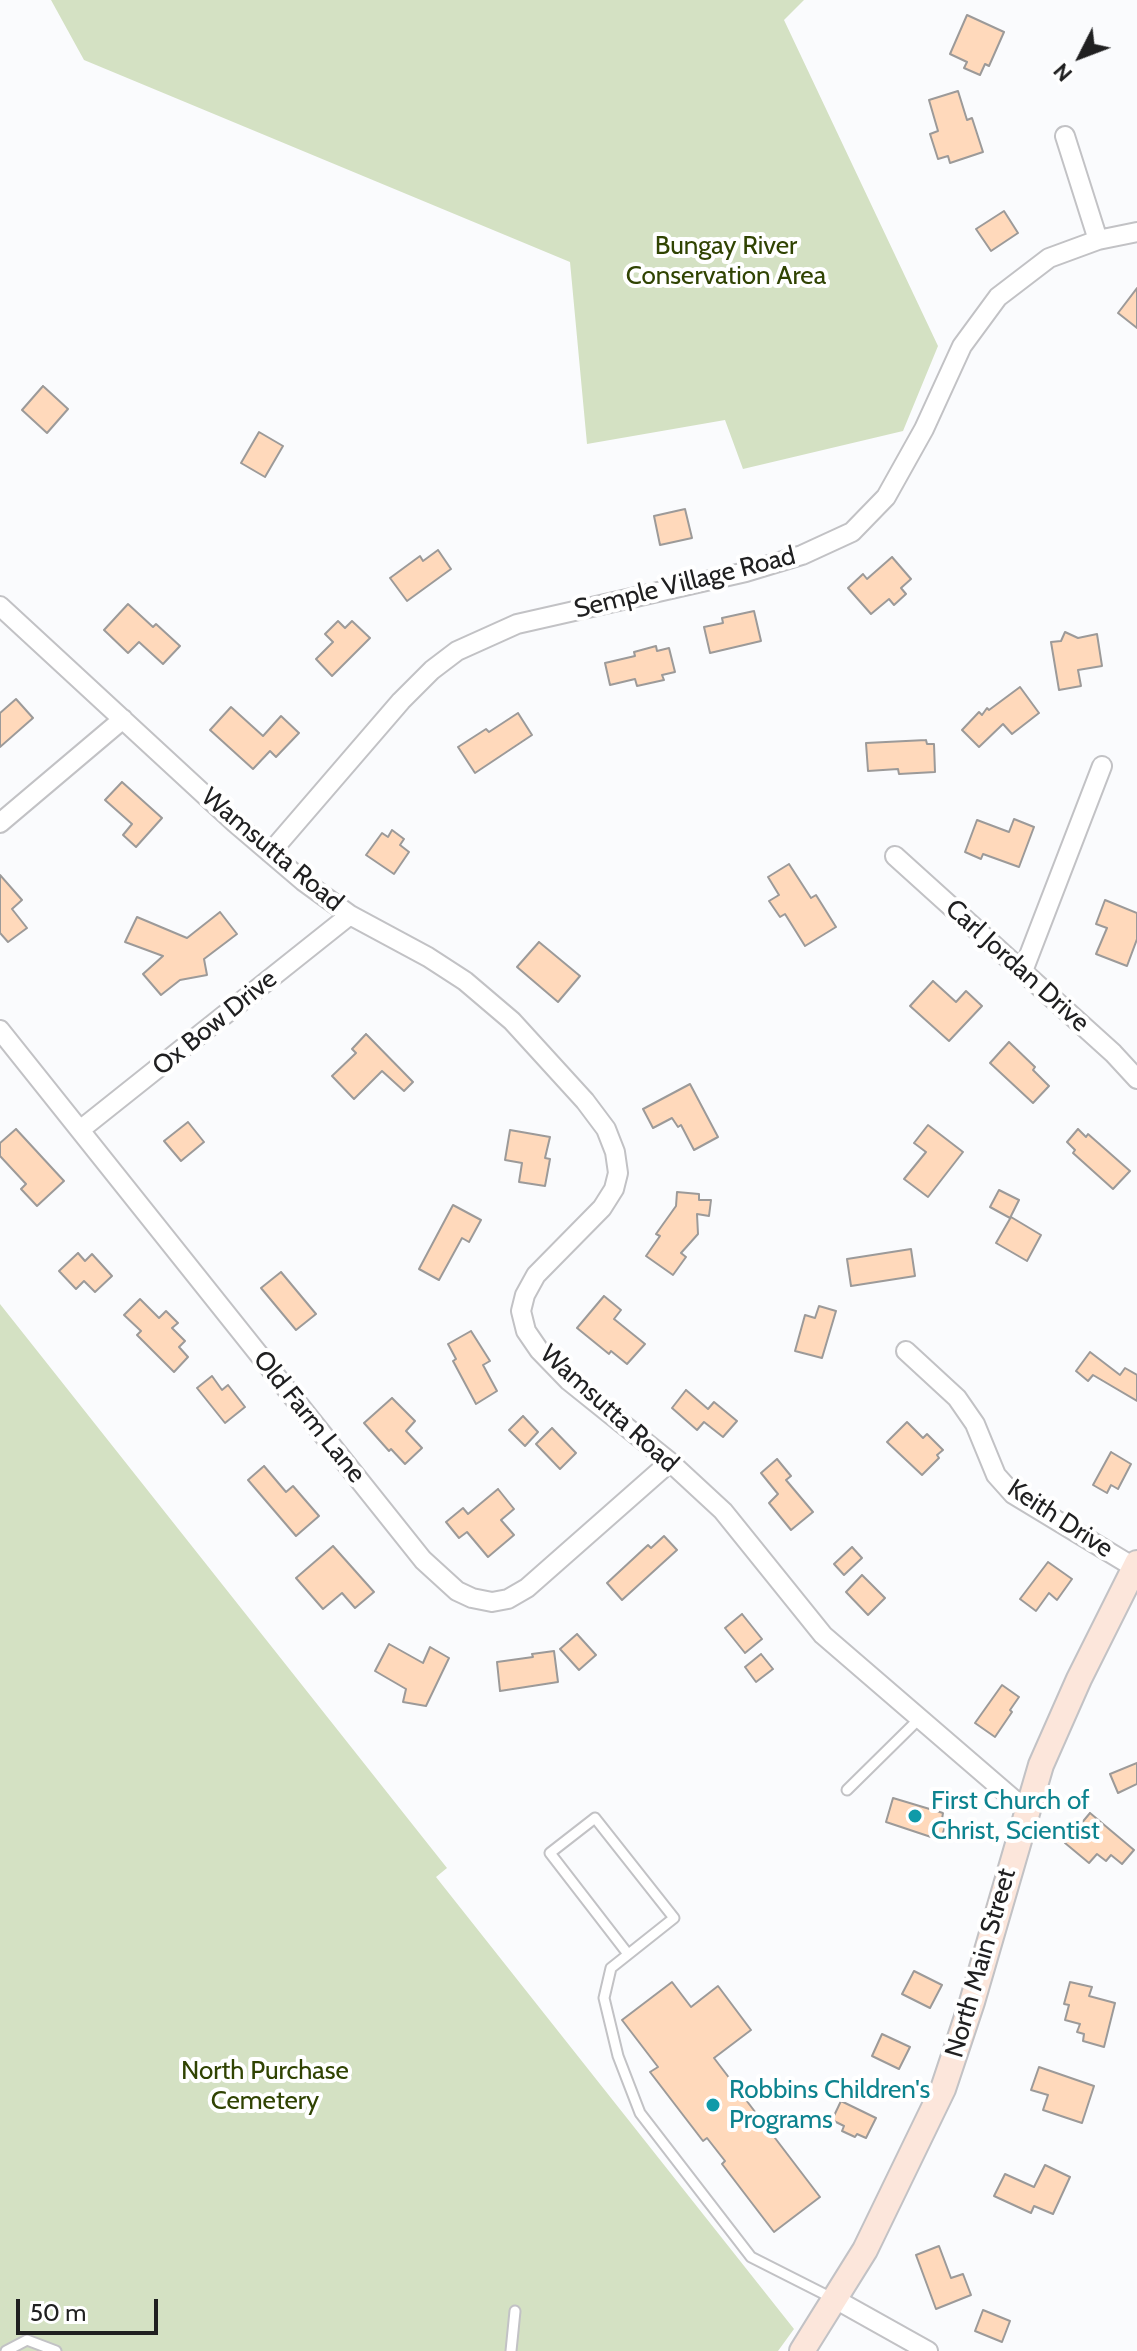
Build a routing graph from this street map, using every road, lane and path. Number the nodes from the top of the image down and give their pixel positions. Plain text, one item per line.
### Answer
1 (1065, 136) dead end
2 (1137, 232) edge
3 (1098, 240) junction
4 (0, 606) edge
5 (123, 719) junction
6 (1102, 766) dead end
7 (0, 823) edge
8 (270, 853) junction
9 (895, 856) dead end
10 (350, 915) junction
11 (1023, 971) junction
12 (0, 1030) edge
13 (1137, 1079) edge
14 (80, 1130) junction
15 (906, 1351) dead end
16 (670, 1462) junction
17 (1136, 1566) edge
18 (919, 1719) junction
19 (847, 1790) dead end
20 (1026, 1810) junction
21 (628, 1954) junction
22 (835, 2299) junction
23 (515, 2311) dead end
24 (6, 2351) edge
25 (56, 2351) edge
26 (511, 2351) edge
27 (802, 2351) edge
28 (928, 2351) edge

1 - 3 street
2 - 3 street, Semple Village Road
3 - 8 street, Semple Village Road
4 - 5 street, Wamsutta Road
5 - 7 street
5 - 8 street, Wamsutta Road
6 - 11 street
8 - 10 street, Wamsutta Road
9 - 11 street, Carl Jordan Drive
10 - 14 street, Ox Bow Drive
10 - 16 street, Wamsutta Road
11 - 13 street, Carl Jordan Drive
12 - 14 street, Old Farm Lane
14 - 16 street, Old Farm Lane
15 - 17 street, Keith Drive
16 - 18 street, Wamsutta Road
17 - 20 main road, North Main Street
18 - 19 lane
18 - 20 street, Wamsutta Road
20 - 22 main road, North Main Street
21 - 21 lane
21 - 22 lane
22 - 27 main road, North Main Street
22 - 28 street
23 - 26 lane
24 - 25 lane

